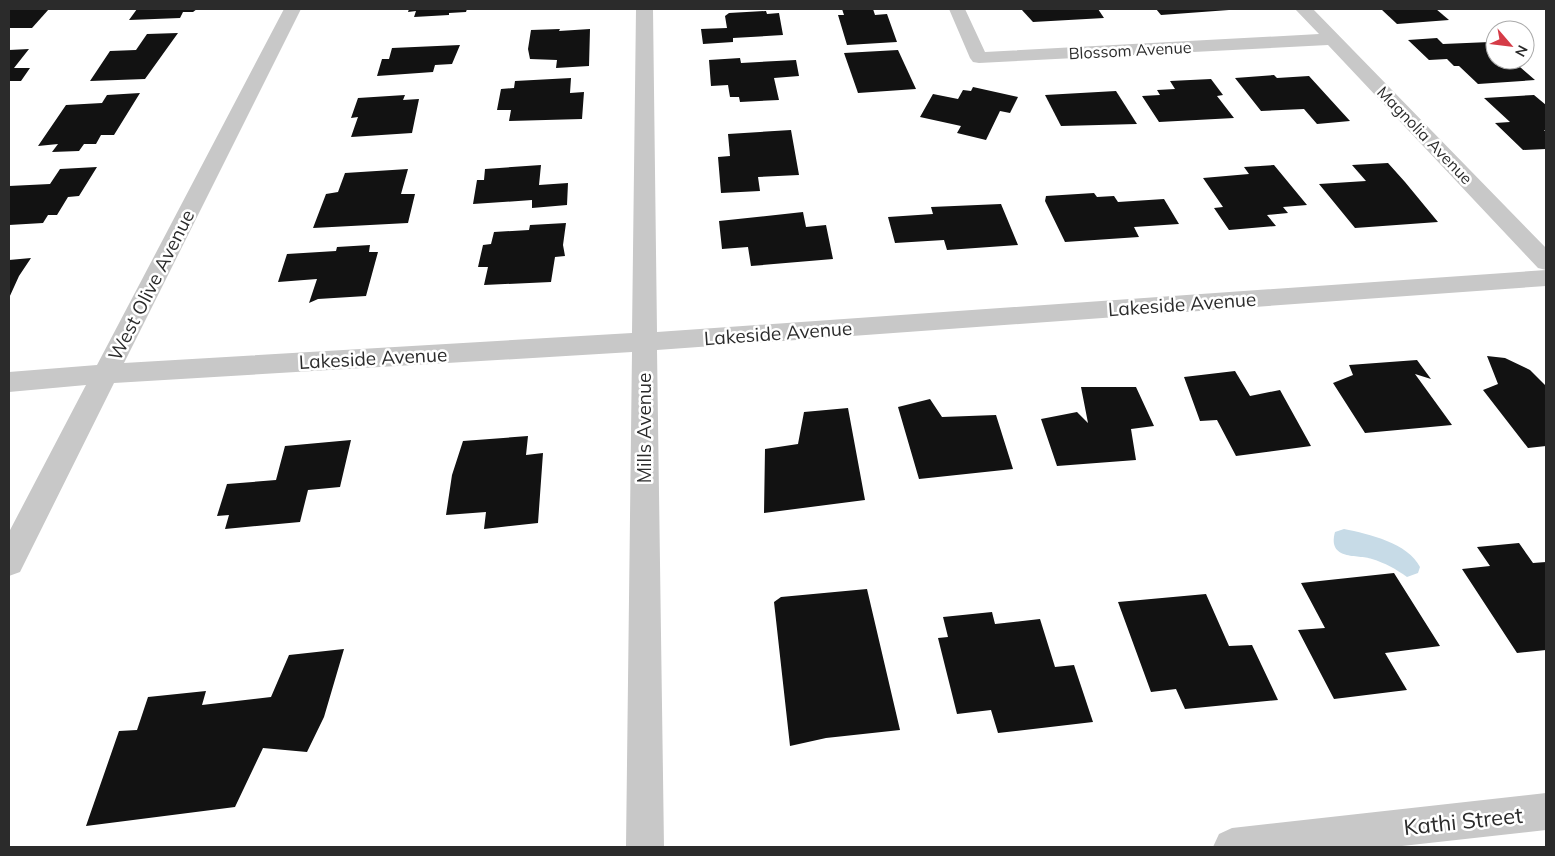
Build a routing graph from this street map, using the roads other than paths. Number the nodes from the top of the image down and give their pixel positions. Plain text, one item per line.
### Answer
1 (292, 9) edge
2 (644, 9) edge
3 (957, 9) edge
4 (1304, 9) edge
5 (1334, 39) junction
6 (1546, 262) edge
7 (1546, 278) edge
8 (643, 342) junction
9 (105, 374) junction
10 (9, 382) edge
11 (9, 562) edge
12 (1546, 812) edge
13 (645, 847) edge
14 (1232, 847) edge

1 - 9 street, West Olive Avenue
2 - 8 street, Mills Avenue
3 - 5 street, Blossom Avenue
4 - 5 street, Magnolia Avenue
5 - 6 street, Magnolia Avenue
7 - 8 street, Lakeside Avenue
8 - 9 street, Lakeside Avenue
8 - 13 street, Mills Avenue
9 - 10 street, Lakeside Avenue
9 - 11 street, West Olive Avenue
12 - 14 street, Kathi Street

